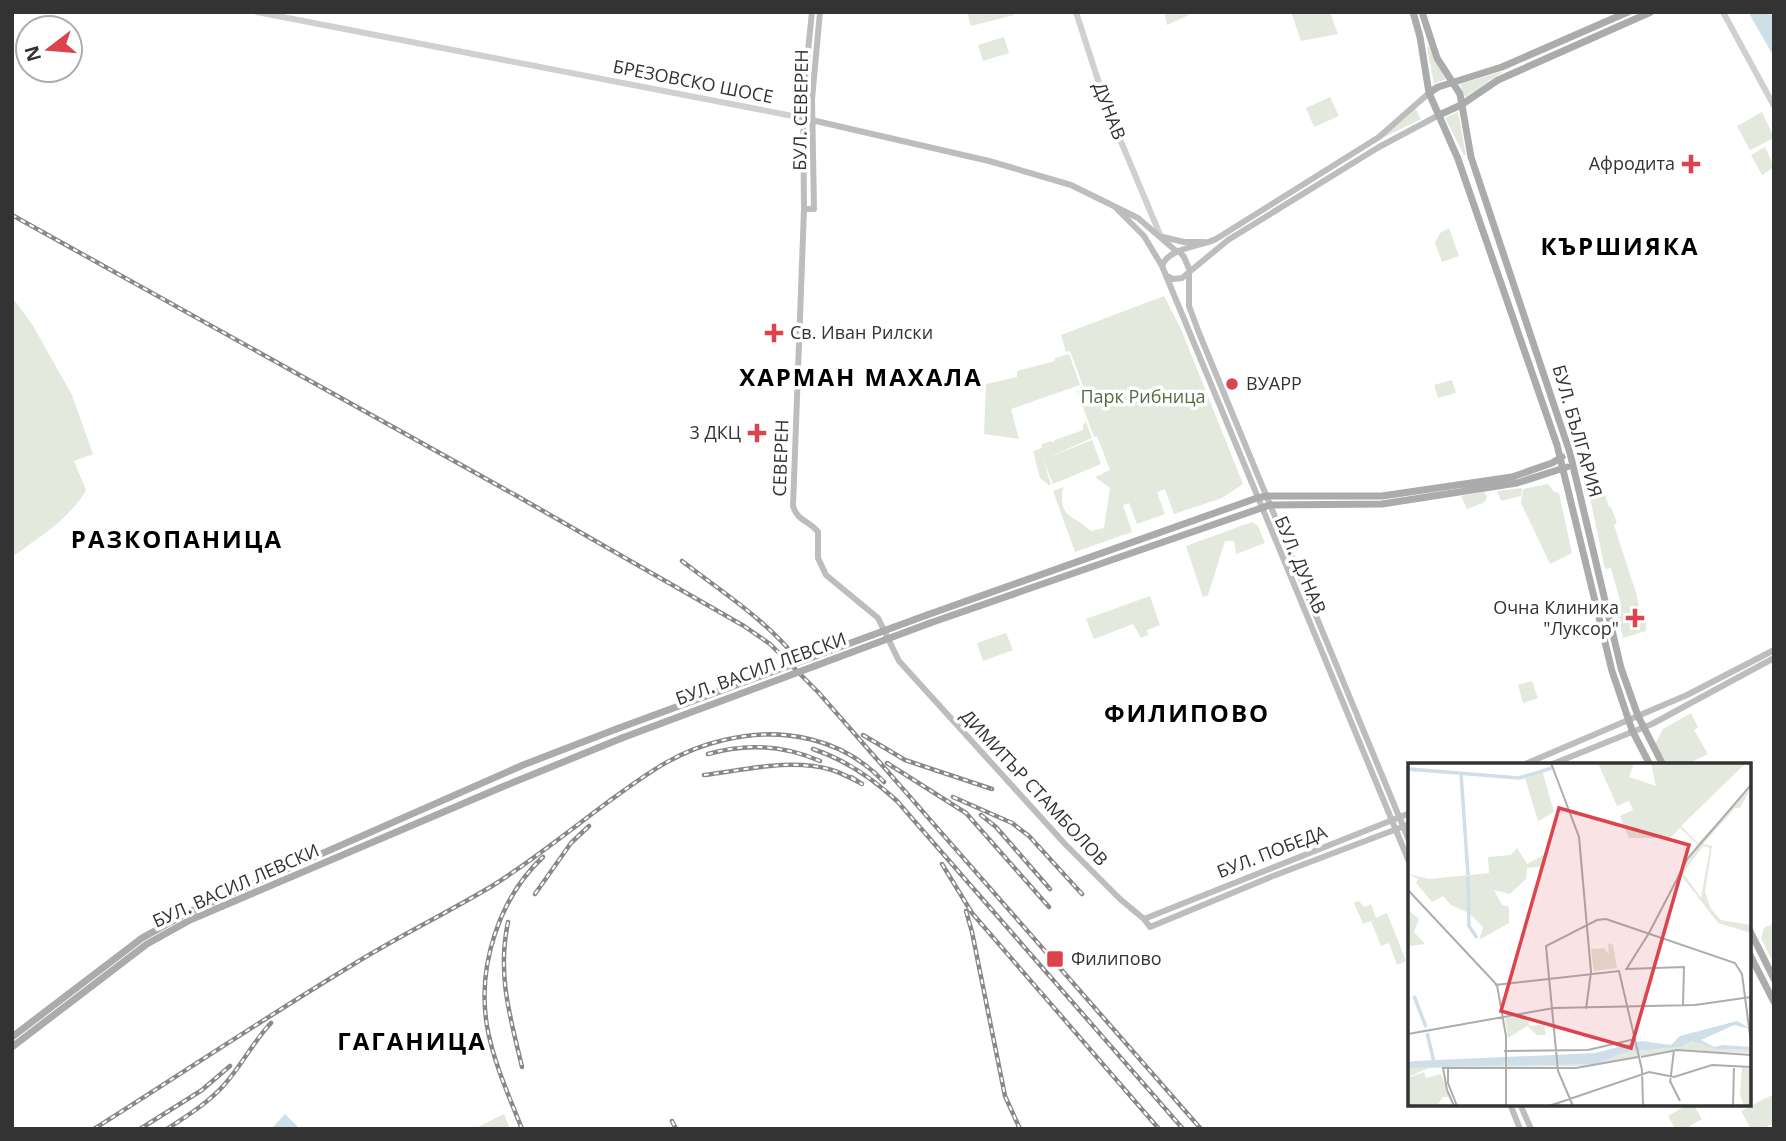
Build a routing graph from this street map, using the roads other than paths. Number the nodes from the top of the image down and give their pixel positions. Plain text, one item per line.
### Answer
1 (257, 12) edge
2 (812, 12) edge
3 (820, 12) edge
4 (1076, 12) edge
5 (1413, 12) edge
6 (1422, 12) edge
7 (1628, 12) edge
8 (1651, 12) edge
9 (1723, 12) edge
10 (1452, 83) junction
11 (1429, 93) junction
12 (1461, 105) junction
13 (1774, 106) edge
14 (1439, 115) junction
15 (803, 118) junction
16 (813, 120) junction
17 (1115, 207) junction
18 (1148, 207) junction
19 (804, 209) junction
20 (1139, 218) junction
21 (1161, 237) junction
22 (1212, 241) junction
23 (1177, 251) junction
24 (1162, 266) junction
25 (1189, 272) junction
26 (1167, 276) junction
27 (1570, 453) junction
28 (1561, 457) junction
29 (1573, 464) junction
30 (1564, 468) junction
31 (1267, 496) junction
32 (1257, 498) junction
33 (1270, 505) junction
34 (1261, 508) junction
35 (1774, 650) edge
36 (1774, 658) edge
37 (902, 664) joint
38 (1638, 716) junction
39 (1628, 720) junction
40 (1643, 727) junction
41 (1632, 730) junction
42 (1528, 763) edge
43 (1555, 763) edge
44 (1649, 763) edge
45 (1662, 763) edge
46 (1408, 814) edge
47 (1396, 819) junction
48 (1403, 827) edge
49 (1408, 853) edge
50 (1144, 919) junction
51 (1150, 927) joint
52 (1751, 933) edge
53 (1751, 957) edge
54 (1774, 979) edge
55 (1774, 1002) edge
56 (12, 1037) edge
57 (12, 1047) edge
58 (1511, 1106) edge
59 (1521, 1106) edge
60 (1520, 1129) edge
61 (1531, 1129) edge

1 - 15 street, БРЕЗОВСКО ШОСЕ
2 - 15 main road, БУЛ. СЕВЕРЕН
3 - 16 main road, БУЛ. СЕВЕРЕН
4 - 18 street, ДУНАВ
5 - 11 main road
6 - 10 main road, БУЛ. БЪЛГАРИЯ
7 - 10 main road
8 - 12 main road
9 - 13 street
10 - 11 main road
10 - 12 main road, БУЛ. БЪЛГАРИЯ
11 - 14 main road, БУЛ. БЪЛГАРИЯ
11 - 22 main road
12 - 14 main road
12 - 27 main road, БУЛ. БЪЛГАРИЯ
14 - 25 main road
14 - 28 main road, БУЛ. БЪЛГАРИЯ
15 - 16 main road, БРЕЗОВСКО ШОСЕ
15 - 19 main road, БУЛ. СЕВЕРЕН
16 - 17 main road, БРЕЗОВСКО ШОСЕ
16 - 19 main road, БУЛ. СЕВЕРЕН
17 - 20 main road, БРЕЗОВСКО ШОСЕ
17 - 24 main road, БРЕЗОВСКО ШОСЕ
18 - 20 street
18 - 21 street, ДУНАВ
19 - 37 main road, СЕВЕРЕН
20 - 21 main road, БРЕЗОВСКО ШОСЕ
21 - 22 main road
21 - 23 main road, БРЕЗОВСКО ШОСЕ
22 - 23 main road
23 - 24 main road
23 - 25 main road
24 - 26 main road
25 - 26 main road
25 - 31 main road, БУЛ. ДУНАВ
26 - 32 main road, БУЛ. ДУНАВ
27 - 28 main road, БУЛ. ВАСИЛ ЛЕВСКИ
27 - 29 main road, БУЛ. БЪЛГАРИЯ
28 - 30 main road, БУЛ. БЪЛГАРИЯ
28 - 31 main road, БУЛ. ВАСИЛ ЛЕВСКИ
29 - 30 main road, БУЛ. ВАСИЛ ЛЕВСКИ
29 - 38 main road, БУЛ. БЪЛГАРИЯ
30 - 33 main road, БУЛ. ВАСИЛ ЛЕВСКИ
30 - 39 main road, БУЛ. БЪЛГАРИЯ
31 - 32 main road, БУЛ. ВАСИЛ ЛЕВСКИ
31 - 33 main road, БУЛ. ДУНАВ
32 - 34 main road, БУЛ. ДУНАВ
32 - 56 main road, БУЛ. ВАСИЛ ЛЕВСКИ, bridge
33 - 34 main road, БУЛ. ВАСИЛ ЛЕВСКИ
33 - 47 main road, БУЛ. ДУНАВ
34 - 47 main road, БУЛ. ДУНАВ
34 - 57 main road, БУЛ. ВАСИЛ ЛЕВСКИ, bridge
35 - 38 main road
36 - 40 main road
37 - 50 main road, ДИМИТЪР СТАМБОЛОВ
38 - 39 main road
38 - 40 main road, БУЛ. БЪЛГАРИЯ
39 - 41 main road, БУЛ. БЪЛГАРИЯ
39 - 42 main road
40 - 41 main road
40 - 45 main road, БУЛ. БЪЛГАРИЯ
41 - 43 main road
41 - 44 main road, БУЛ. БЪЛГАРИЯ
46 - 47 main road, БУЛ. ПОБЕДА
47 - 48 main road, БУЛ. ДУНАВ
47 - 50 main road, БУЛ. ПОБЕДА
48 - 49 main road, БУЛ. ДУНАВ
48 - 51 main road, БУЛ. ПОБЕДА
50 - 51 main road, ДИМИТЪР СТАМБОЛОВ
52 - 54 main road
53 - 55 main road
58 - 60 main road
59 - 61 main road

